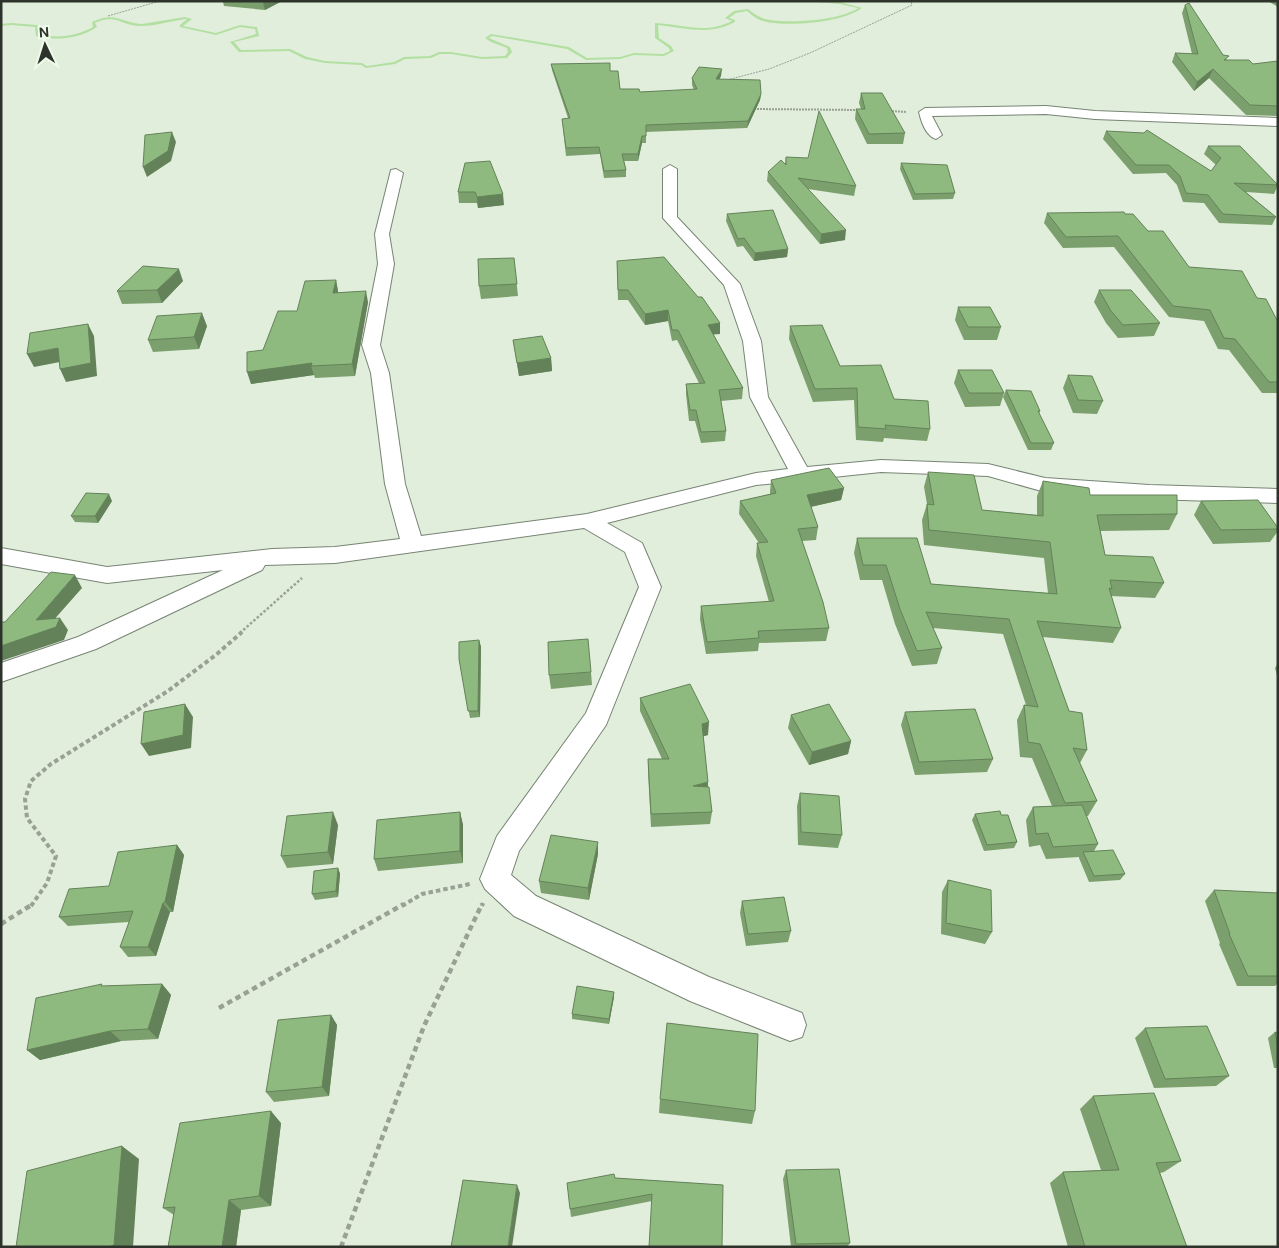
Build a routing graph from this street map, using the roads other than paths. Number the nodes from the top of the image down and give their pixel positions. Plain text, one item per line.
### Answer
1 (1278, 122) edge
2 (936, 135) dead end
3 (670, 169) dead end
4 (396, 174) dead end
5 (801, 474) junction
6 (1278, 496) edge
7 (587, 521) junction
8 (413, 545) junction
9 (1, 556) edge
10 (272, 557) junction
11 (1, 673) edge
12 (790, 1025) dead end

1 - 2 street
3 - 5 street
4 - 8 street
5 - 6 street
5 - 7 street
7 - 8 street
7 - 12 street
8 - 10 street
9 - 10 street
10 - 11 street

